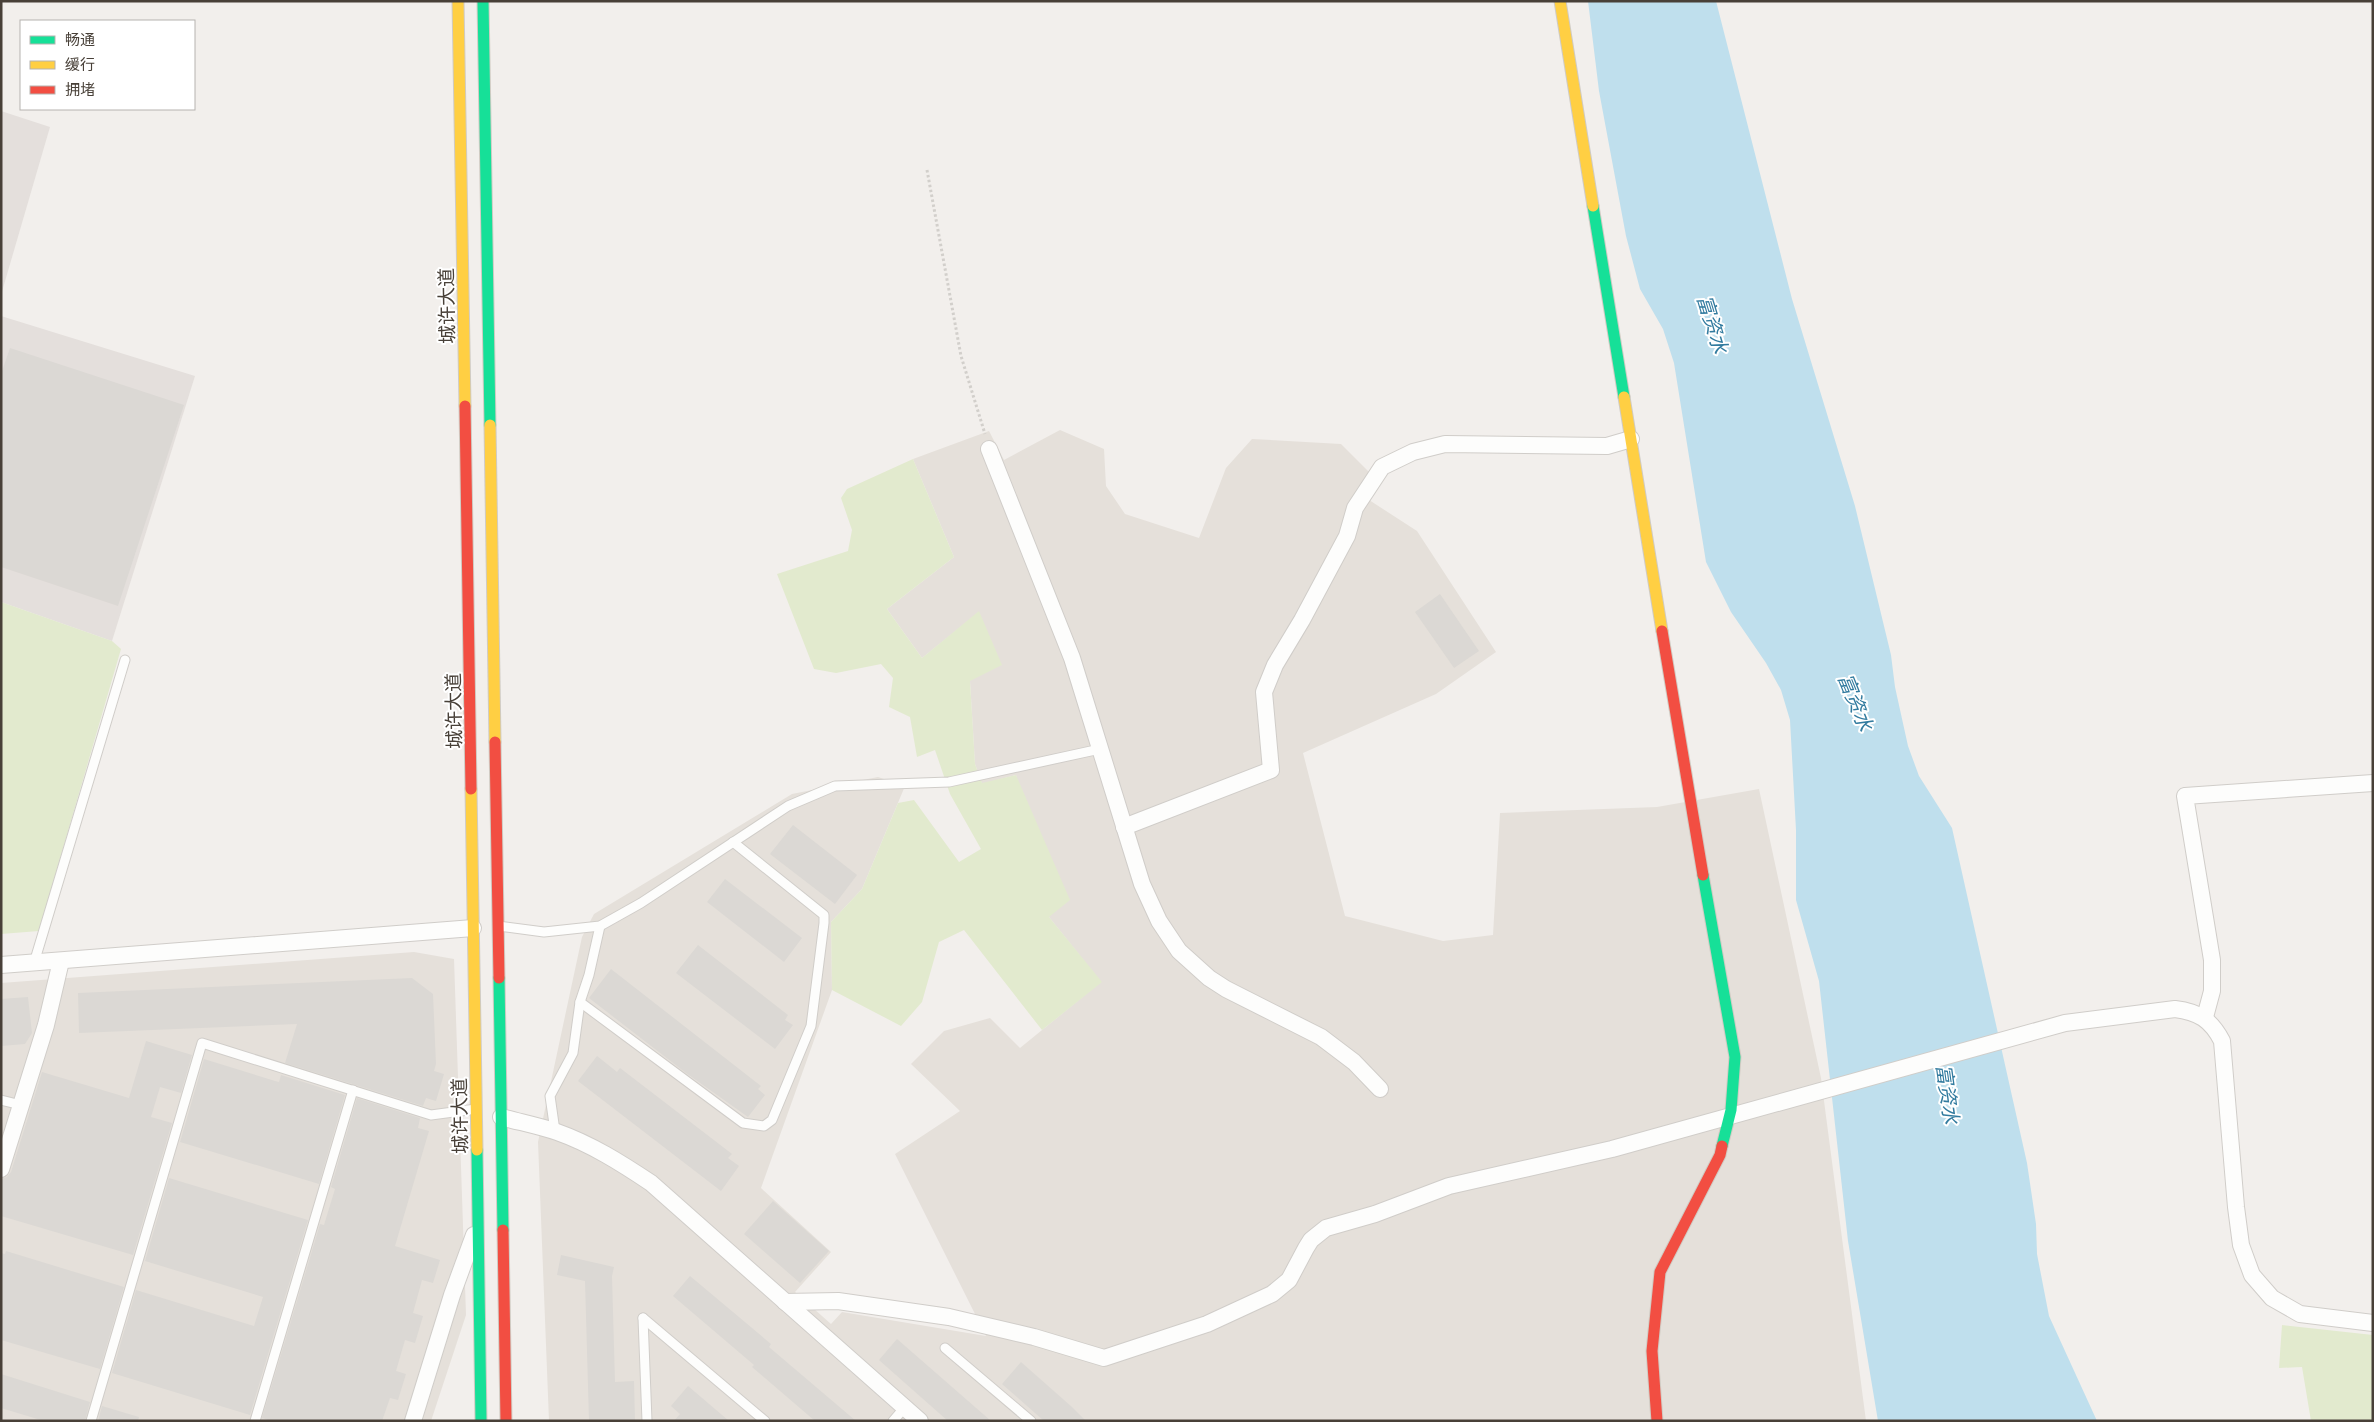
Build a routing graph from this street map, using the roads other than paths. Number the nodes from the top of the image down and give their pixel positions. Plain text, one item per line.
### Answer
1 (458, 1) edge
2 (482, 1) edge
3 (1560, 1) edge
4 (1631, 439) junction
5 (989, 448) road end
6 (125, 660) dead end
7 (1100, 749) junction
8 (2373, 783) edge
9 (1124, 827) junction
10 (733, 842) junction
11 (498, 926) junction
12 (600, 926) junction
13 (474, 928) junction
14 (61, 960) junction
15 (34, 963) junction
16 (1, 965) edge
17 (580, 1002) junction
18 (2205, 1017) junction
19 (1380, 1089) dead end
20 (353, 1090) junction
21 (1, 1100) edge
22 (21, 1105) junction
23 (476, 1109) junction
24 (1730, 1116) junction
25 (501, 1118) junction
26 (555, 1131) junction
27 (1, 1169) edge
28 (478, 1223) junction
29 (786, 1302) junction
30 (2373, 1323) edge
31 (945, 1348) dead end
32 (905, 1407) junction
33 (91, 1421) edge
34 (255, 1421) edge
35 (413, 1421) edge
36 (481, 1421) edge
37 (506, 1421) edge
38 (647, 1421) edge
39 (766, 1421) edge
40 (893, 1421) edge
41 (920, 1421) edge
42 (1031, 1421) edge
43 (1657, 1421) edge

1 - 13 main road, 城许大道
2 - 11 main road
3 - 4 main road
4 - 9 street
4 - 24 main road
5 - 7 street
6 - 15 lane
7 - 9 street
7 - 10 lane
8 - 18 street
9 - 19 street
10 - 12 lane
10 - 17 lane
11 - 12 lane
11 - 25 main road
12 - 17 lane
13 - 14 street
13 - 23 main road, 城许大道
14 - 15 street
14 - 22 street
15 - 16 street
17 - 26 lane
18 - 24 street
18 - 30 street
20 - 23 lane
20 - 33 lane
20 - 34 lane
21 - 22 lane
22 - 27 street
23 - 28 main road, 城许大道
24 - 29 street
24 - 43 main road
25 - 26 street
25 - 37 main road
26 - 29 street
28 - 35 street
28 - 36 main road, 城许大道
29 - 32 street
31 - 42 lane
32 - 40 lane
32 - 41 street
38 - 39 lane

